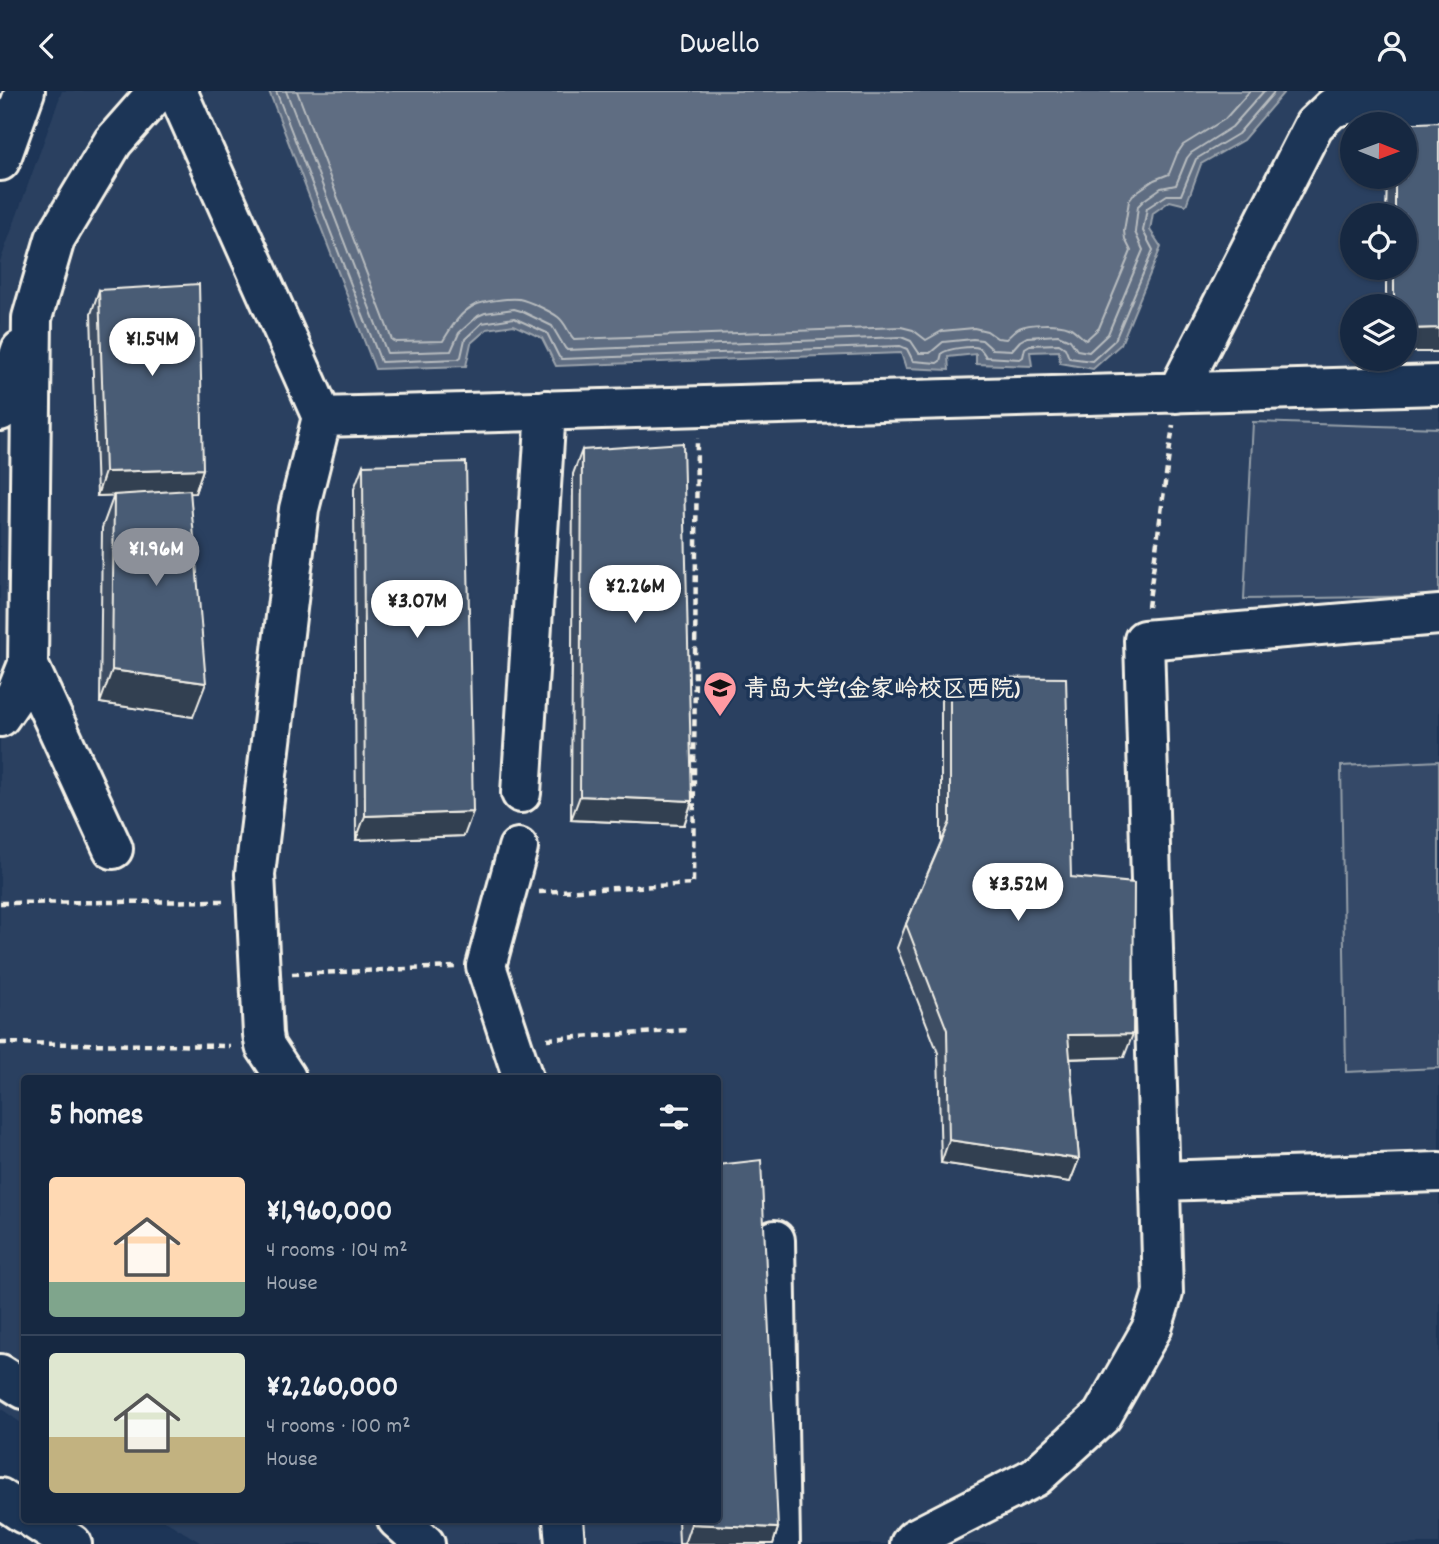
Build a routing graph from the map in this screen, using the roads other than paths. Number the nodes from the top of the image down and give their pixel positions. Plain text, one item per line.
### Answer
1 (24, 91) edge
2 (158, 91) edge
3 (177, 91) edge
4 (1439, 106) edge
5 (0, 161) edge
6 (32, 318) junction
7 (1439, 385) edge
8 (1177, 393) junction
9 (546, 410) junction
10 (0, 411) edge
11 (322, 417) junction
12 (1439, 615) edge
13 (11, 692) edge
14 (521, 793) dead end
15 (518, 848) dead end
16 (113, 849) dead end
17 (284, 1075) edge
18 (522, 1075) edge
19 (1439, 1172) edge
20 (1160, 1181) junction
21 (775, 1240) dead end
22 (0, 1374) edge
23 (21, 1387) edge
24 (0, 1498) edge
25 (21, 1512) edge
26 (39, 1523) edge
27 (401, 1523) edge
28 (563, 1523) edge
29 (72, 1544) edge
30 (425, 1544) edge
31 (565, 1544) edge
32 (780, 1544) edge
33 (909, 1544) edge

1 - 5 street
2 - 6 street
3 - 11 street
4 - 8 street
6 - 10 street
6 - 13 street
7 - 8 street
8 - 9 street
9 - 11 street
9 - 14 street
11 - 17 street
12 - 20 street
13 - 16 street
15 - 18 street
19 - 20 street
20 - 33 street
21 - 32 street
22 - 23 street
24 - 25 street
26 - 29 street
27 - 30 street
28 - 31 street

